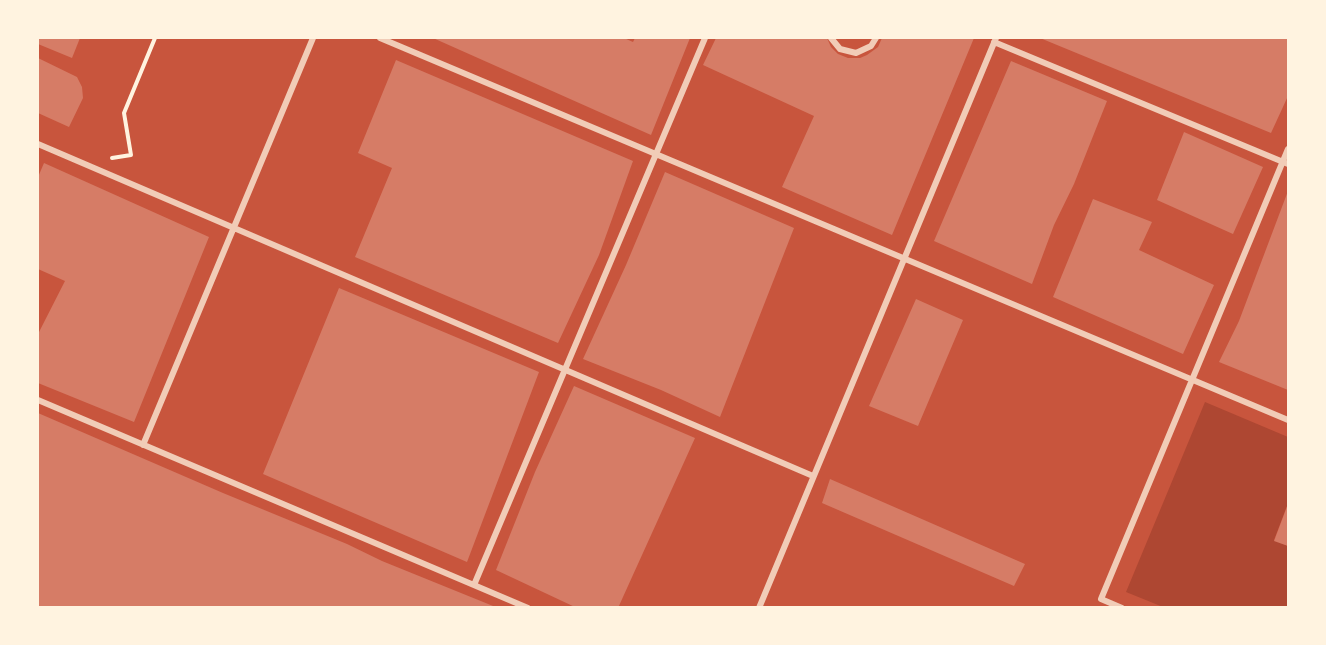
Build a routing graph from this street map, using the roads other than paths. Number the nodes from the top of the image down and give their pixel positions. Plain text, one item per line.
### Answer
1 (313, 38) edge
2 (380, 38) edge
3 (705, 38) edge
4 (831, 38) edge
5 (876, 38) edge
6 (995, 40) edge
7 (38, 144) edge
8 (1288, 149) edge
9 (656, 154) junction
10 (1286, 163) edge
11 (233, 228) junction
12 (904, 258) junction
13 (565, 370) junction
14 (1192, 380) junction
15 (38, 400) edge
16 (1288, 420) edge
17 (143, 445) junction
18 (813, 476) junction
19 (474, 585) junction
20 (528, 608) edge
21 (759, 608) edge
22 (1122, 608) edge

1 - 11 street
2 - 9 street
3 - 9 street
4 - 5 street
6 - 10 street
6 - 12 street
7 - 11 street
8 - 10 street
9 - 12 street
9 - 13 street
10 - 14 street
11 - 13 street
11 - 17 street
12 - 14 street
12 - 18 street
13 - 18 street
13 - 19 street
14 - 16 street
14 - 22 street
15 - 17 street
17 - 19 street
18 - 21 street
19 - 20 street

